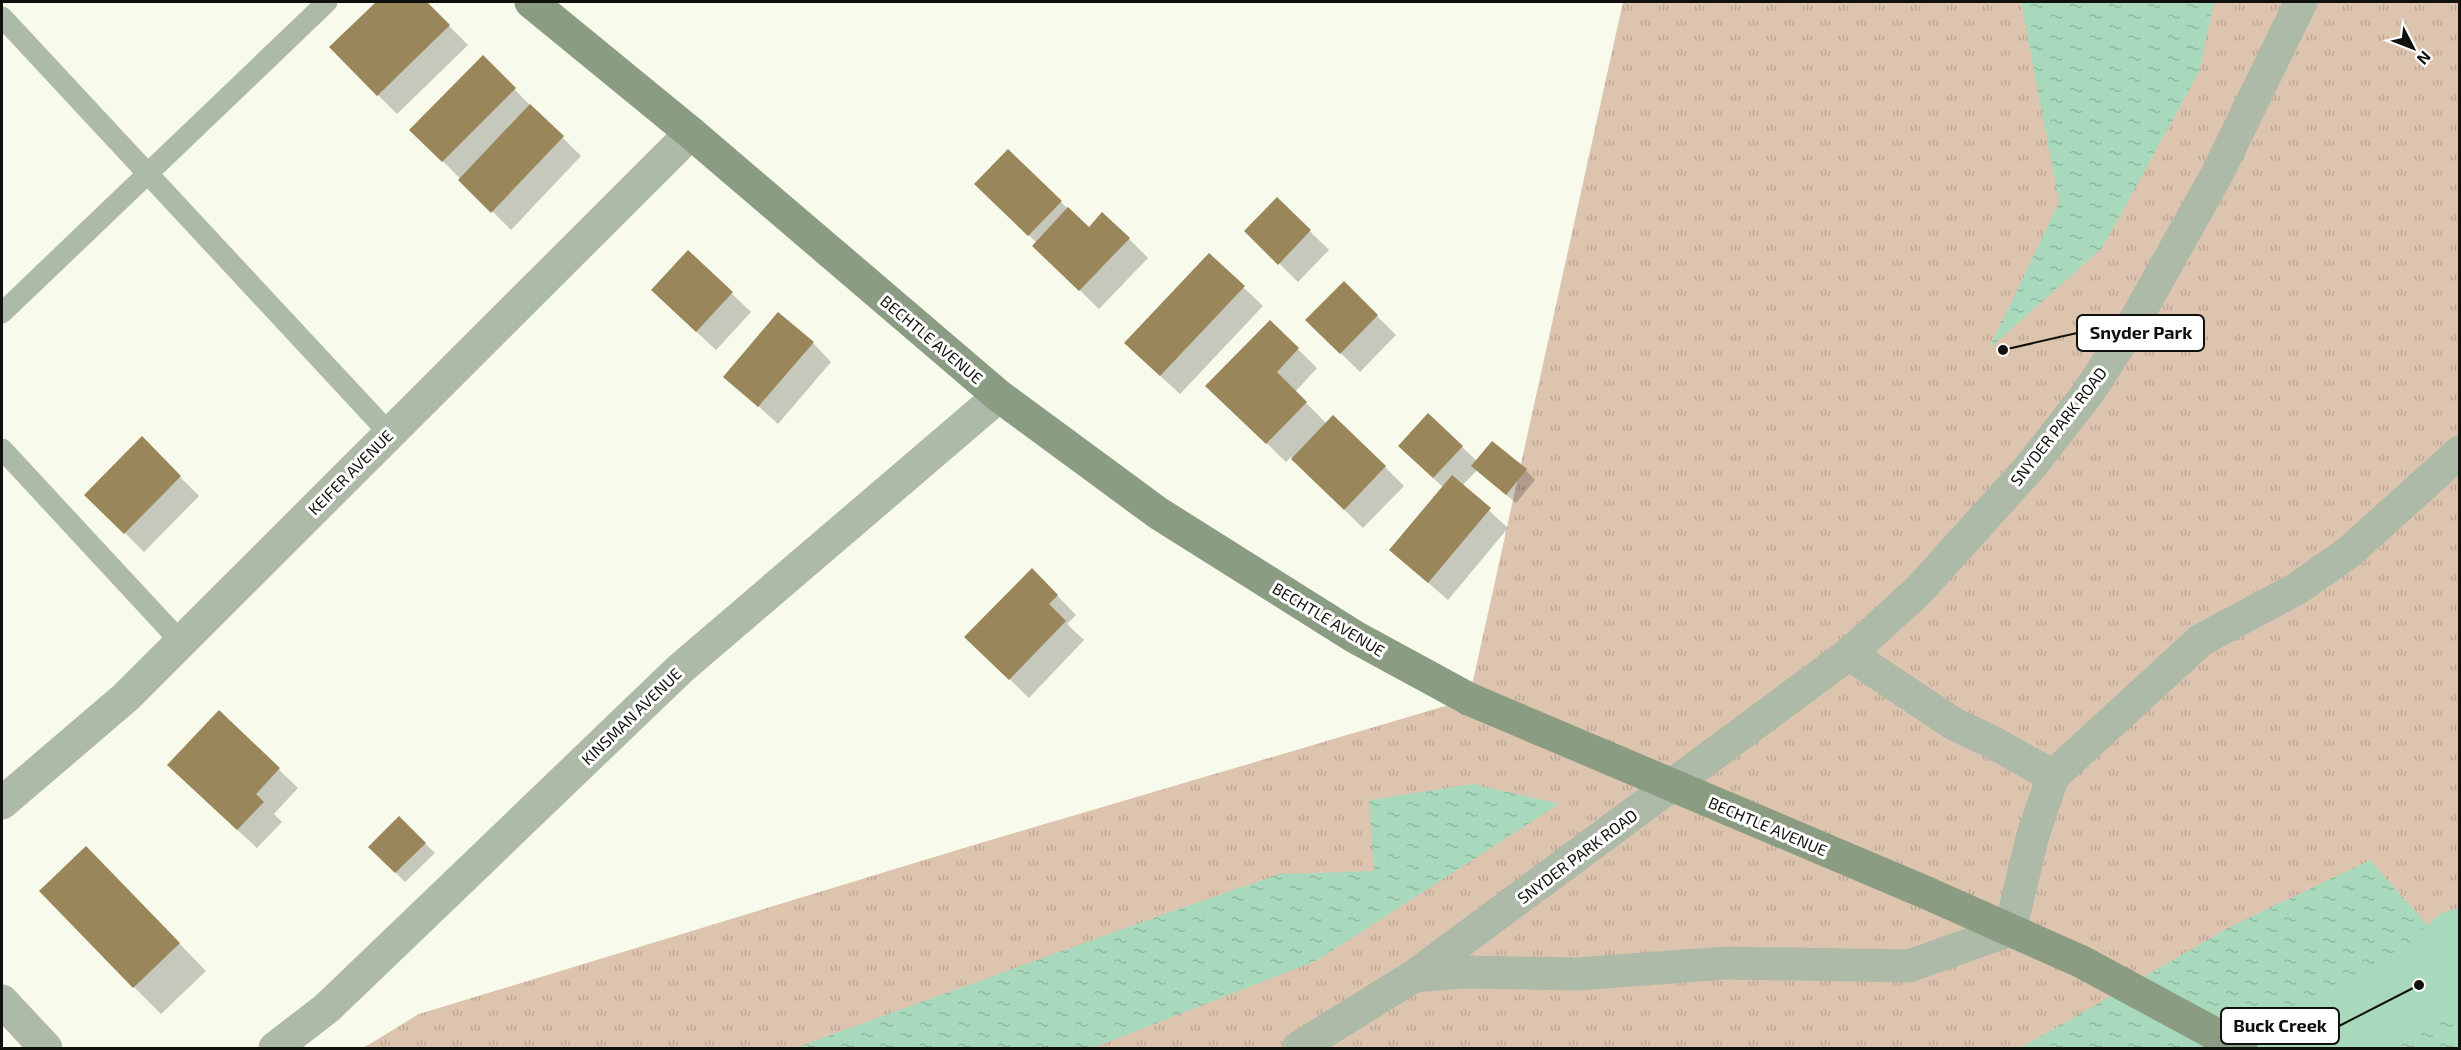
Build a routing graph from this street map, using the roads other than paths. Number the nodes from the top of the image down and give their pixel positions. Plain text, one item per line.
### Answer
1 (327, 2) edge
2 (531, 2) edge
3 (2301, 2) edge
4 (2, 17) edge
5 (691, 133) junction
6 (148, 173) junction
7 (2, 313) edge
8 (999, 396) junction
9 (389, 433) junction
10 (2, 449) edge
11 (2460, 452) edge
12 (181, 642) junction
13 (1849, 654) junction
14 (2053, 776) junction
15 (2, 803) edge
16 (2010, 930) junction
17 (1414, 976) junction
18 (2, 1001) edge
19 (46, 1048) edge
20 (275, 1048) edge
21 (1298, 1048) edge
22 (2241, 1048) edge

1 - 6 lane
2 - 5 main road, BECHTLE AVENUE
3 - 13 street, SNYDER PARK ROAD
4 - 6 lane
5 - 8 main road, BECHTLE AVENUE
5 - 9 street, KEIFER AVENUE
6 - 7 lane
6 - 9 lane
8 - 16 main road, BECHTLE AVENUE, bridge
8 - 20 street, KINSMAN AVENUE
9 - 12 street, KEIFER AVENUE
10 - 12 lane
11 - 14 street
12 - 15 street, KEIFER AVENUE
13 - 14 street
13 - 17 street, SNYDER PARK ROAD
14 - 16 street
16 - 17 street
16 - 22 main road, BECHTLE AVENUE
17 - 21 street, SNYDER PARK ROAD
18 - 19 street

